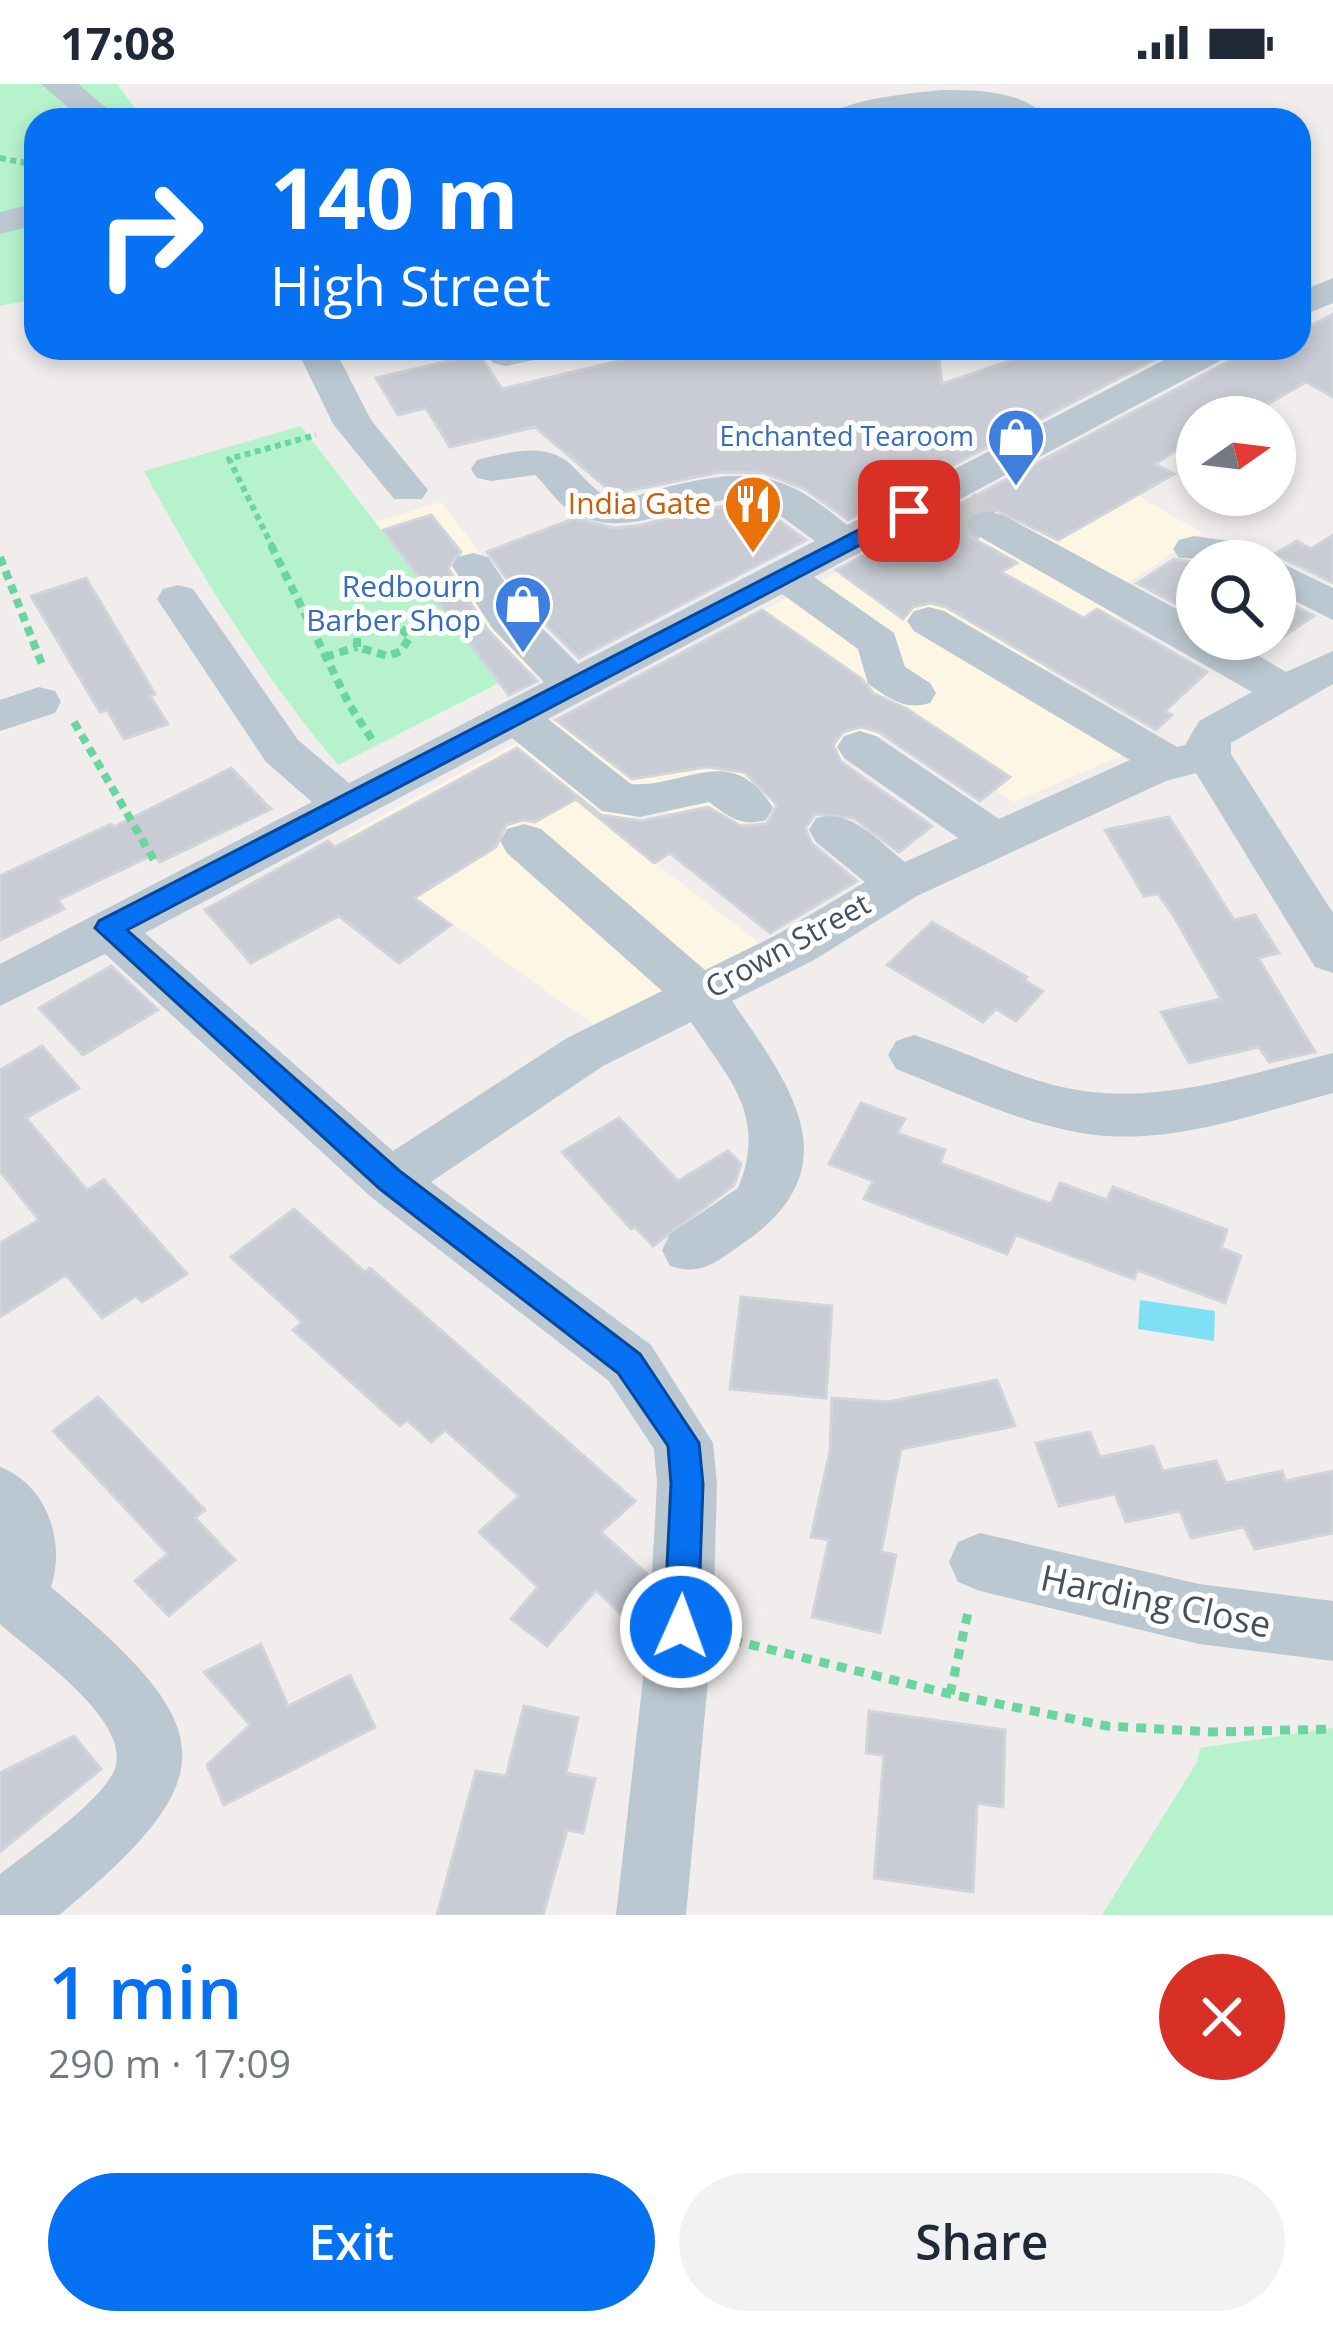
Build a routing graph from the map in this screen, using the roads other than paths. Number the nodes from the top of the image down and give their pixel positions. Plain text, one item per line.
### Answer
1 (57, 84) edge
2 (994, 85) edge
3 (101, 105) edge
4 (879, 108) edge
5 (1022, 108) edge
6 (333, 360) edge
7 (1197, 360) edge
8 (491, 469) dead end
9 (408, 490) dead end
10 (964, 509) junction
11 (845, 544) junction
12 (473, 566) dead end
13 (785, 575) junction
14 (1296, 584) edge
15 (178, 599) dead end
16 (1333, 606) edge
17 (929, 621) dead end
18 (1176, 627) edge
19 (1232, 660) edge
20 (1333, 665) edge
21 (574, 687) junction
22 (1285, 692) junction
23 (914, 693) dead end
24 (517, 718) junction
25 (860, 747) dead end
26 (1189, 759) junction
27 (347, 807) junction
28 (749, 808) dead end
29 (833, 830) dead end
30 (995, 840) junction
31 (524, 841) dead end
32 (901, 884) junction
33 (108, 928) junction
34 (1333, 954) edge
35 (0, 987) edge
36 (700, 994) junction
37 (914, 1055) dead end
38 (1333, 1073) edge
39 (390, 1181) junction
40 (690, 1250) dead end
41 (0, 1495) edge
42 (980, 1562) road end
43 (1333, 1631) edge
44 (5, 1915) edge
45 (651, 1915) edge

1 - 3 street
2 - 4 street
2 - 5 street
6 - 9 street
7 - 10 street
8 - 11 street
10 - 11 street
10 - 18 street
11 - 13 street
12 - 21 street
13 - 21 street
13 - 23 street
14 - 16 street
15 - 27 street
17 - 26 street
19 - 22 street
20 - 22 street, Crown Street
21 - 24 street
22 - 26 street, Crown Street
24 - 27 street
24 - 28 street
25 - 30 street
26 - 30 street, Crown Street
26 - 34 street
27 - 33 street
29 - 32 street
30 - 32 street, Crown Street
31 - 36 street
32 - 36 street, Crown Street
33 - 35 street
33 - 39 street
36 - 39 street, Crown Street
36 - 40 street
37 - 38 street
39 - 45 street
41 - 44 street
42 - 43 street, Harding Close

